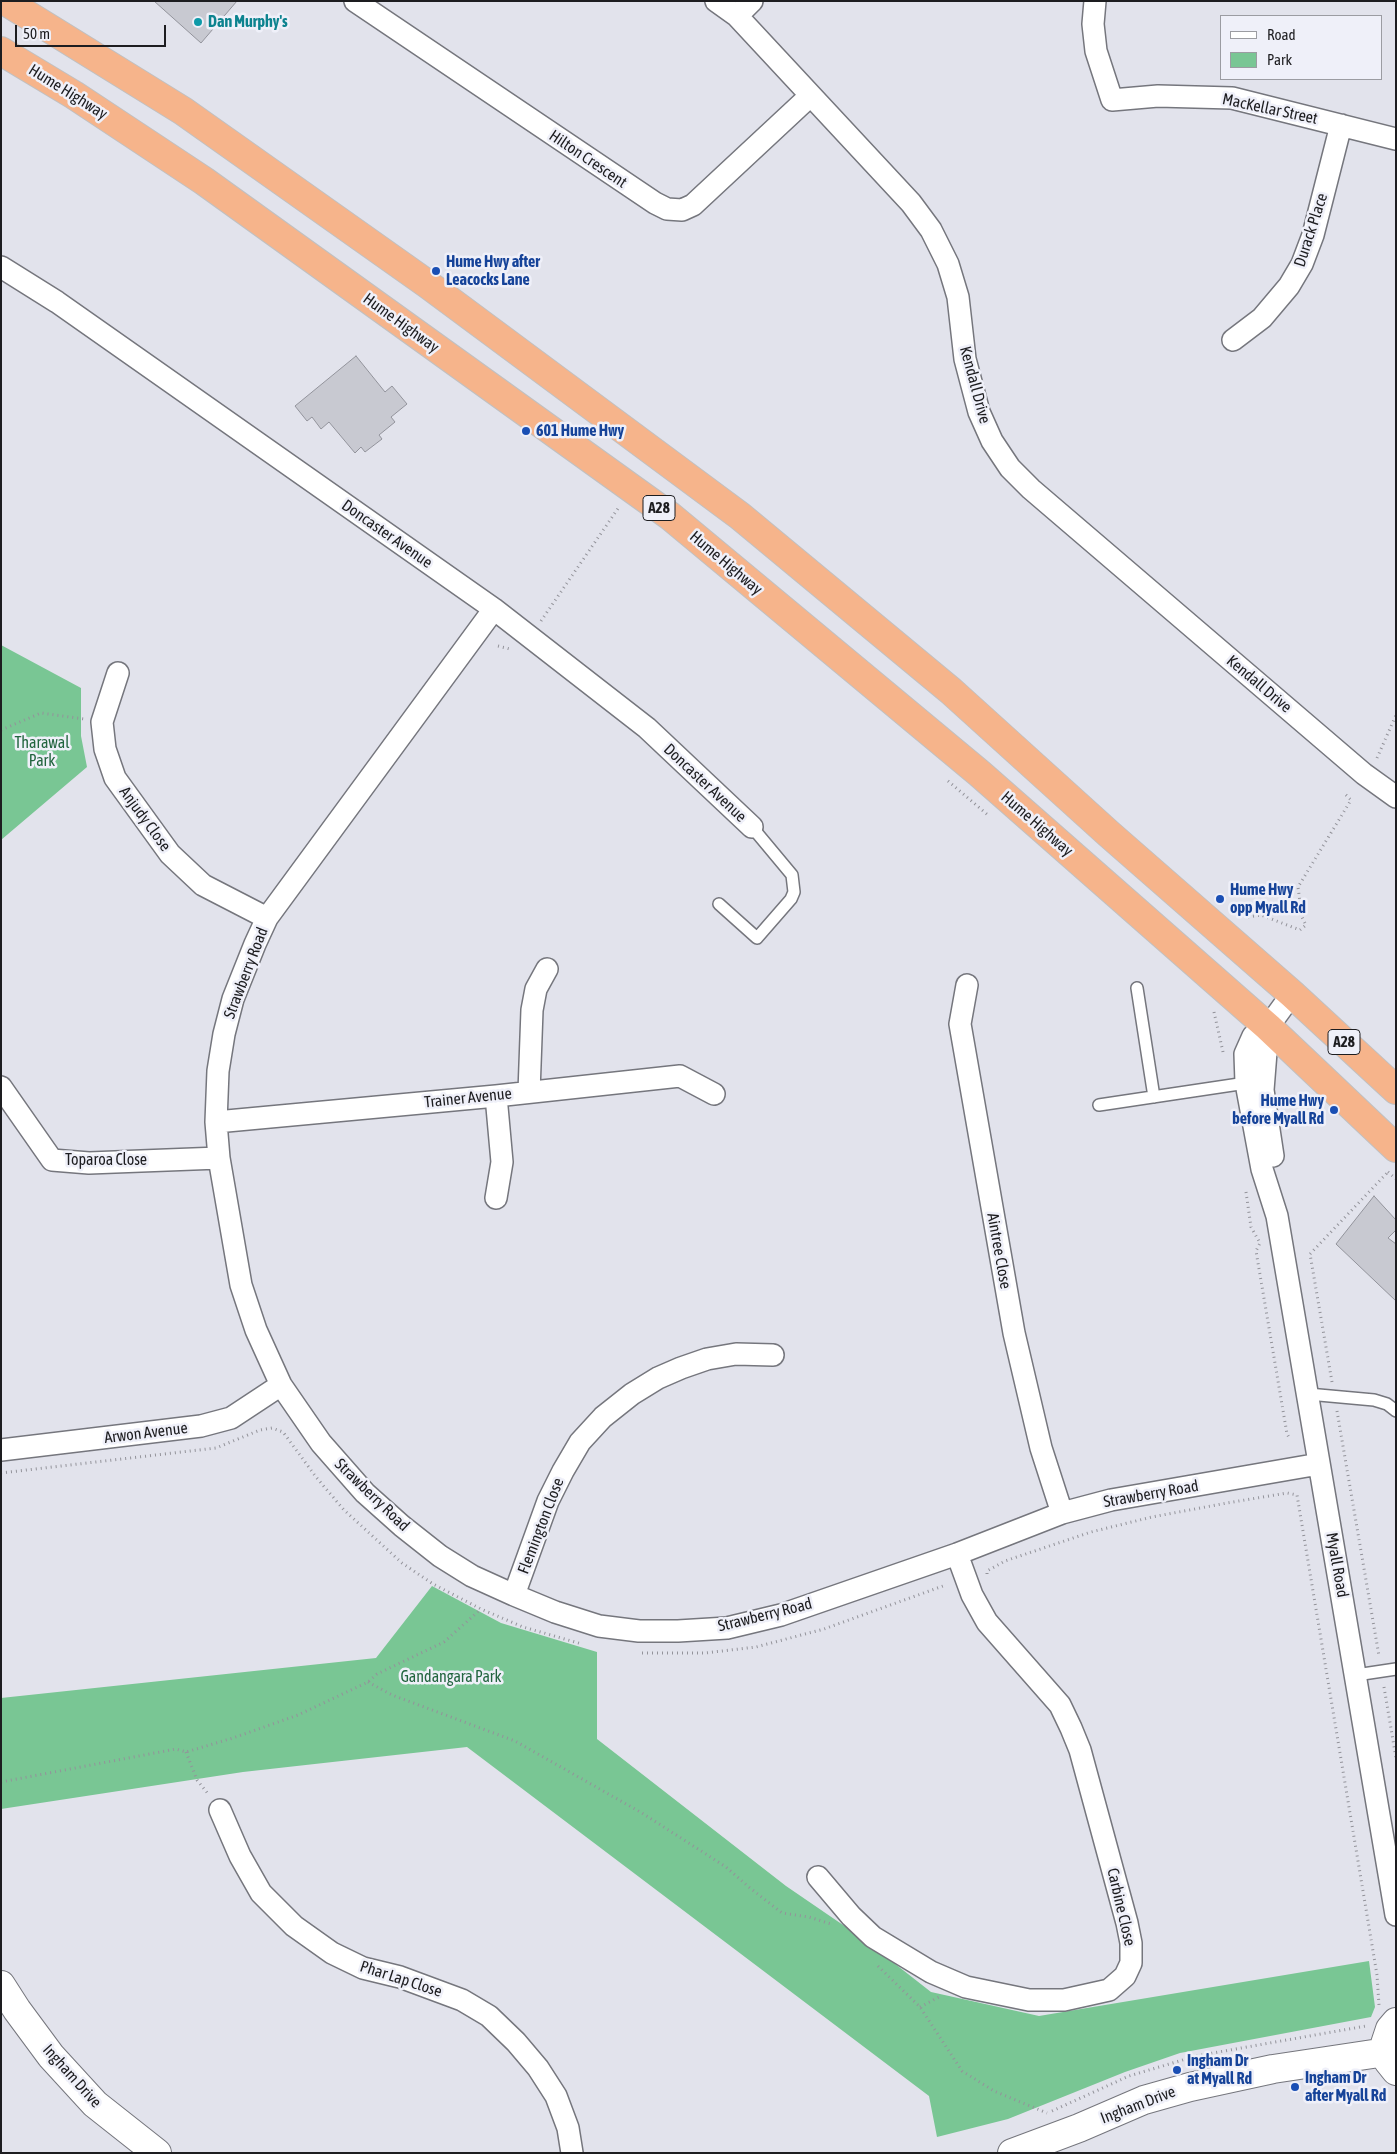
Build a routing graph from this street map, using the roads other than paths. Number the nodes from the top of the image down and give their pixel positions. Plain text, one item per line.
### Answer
1 (5, 1) edge
2 (355, 1) edge
3 (716, 1) edge
4 (1095, 1) edge
5 (745, 9) edge
6 (1, 51) edge
7 (810, 96) junction
8 (1341, 125) junction
9 (1396, 139) edge
10 (1, 267) edge
11 (1233, 340) dead end
12 (494, 609) junction
13 (118, 673) dead end
14 (1396, 797) edge
15 (752, 827) joint
16 (719, 904) dead end
17 (268, 918) junction
18 (547, 969) dead end
19 (967, 985) dead end
20 (1137, 988) dead end
21 (1292, 994) junction
22 (1268, 1027) junction
23 (1237, 1085) junction
24 (1, 1087) edge
25 (1396, 1090) edge
26 (530, 1092) junction
27 (714, 1094) dead end
28 (496, 1096) junction
29 (1154, 1097) junction
30 (1099, 1105) dead end
31 (216, 1122) junction
32 (219, 1158) junction
33 (1392, 1160) edge
34 (496, 1198) dead end
35 (1277, 1216) junction
36 (773, 1355) dead end
37 (281, 1386) junction
38 (1308, 1394) junction
39 (1396, 1411) edge
40 (1, 1450) edge
41 (1319, 1464) junction
42 (1062, 1513) junction
43 (957, 1554) junction
44 (514, 1595) junction
45 (1396, 1669) edge
46 (1356, 1675) junction
47 (220, 1810) road end
48 (818, 1878) dead end
49 (1396, 1915) edge
50 (1, 1985) edge
51 (1387, 2017) edge
52 (1391, 2062) edge
53 (157, 2153) edge
54 (572, 2153) edge
55 (1012, 2153) edge

1 - 21 highway, A28
2 - 7 street, Hilton Crescent
3 - 5 street, Kendall Drive
4 - 8 street, MacKellar Street
5 - 7 street, Kendall Drive
6 - 22 highway, Hume Highway / A28
7 - 14 street, Kendall Drive
8 - 9 street, MacKellar Street
8 - 11 street, Durack Place
10 - 12 street, Doncaster Avenue
12 - 15 street, Doncaster Avenue
12 - 17 street, Strawberry Road
13 - 17 street, Anjudy Close
15 - 16 lane
17 - 31 street, Strawberry Road
18 - 26 street
19 - 42 street, Aintree Close
20 - 29 lane
21 - 22 street, Myall Road
21 - 25 highway, A28
22 - 23 street, Myall Road
22 - 33 highway, Hume Highway / A28
22 - 35 street, Myall Road
23 - 29 lane
23 - 35 street, Myall Road
24 - 32 street, Toparoa Close
26 - 27 street, Trainer Avenue
26 - 28 street, Trainer Avenue
28 - 31 street, Trainer Avenue
28 - 34 street
29 - 30 lane
31 - 32 street, Strawberry Road
32 - 37 street, Strawberry Road
35 - 38 street, Myall Road
36 - 44 street, Flemington Close
37 - 40 street, Arwon Avenue
37 - 44 street, Strawberry Road
38 - 39 lane
38 - 41 street, Myall Road
41 - 42 street, Strawberry Road
41 - 46 street, Myall Road
42 - 43 street, Strawberry Road
43 - 44 street, Strawberry Road
43 - 48 street, Carbine Close
45 - 46 lane
46 - 49 street, Myall Road
47 - 54 street, Phar Lap Close
50 - 53 street, Ingham Drive
51 - 52 street
52 - 55 street, Ingham Drive

